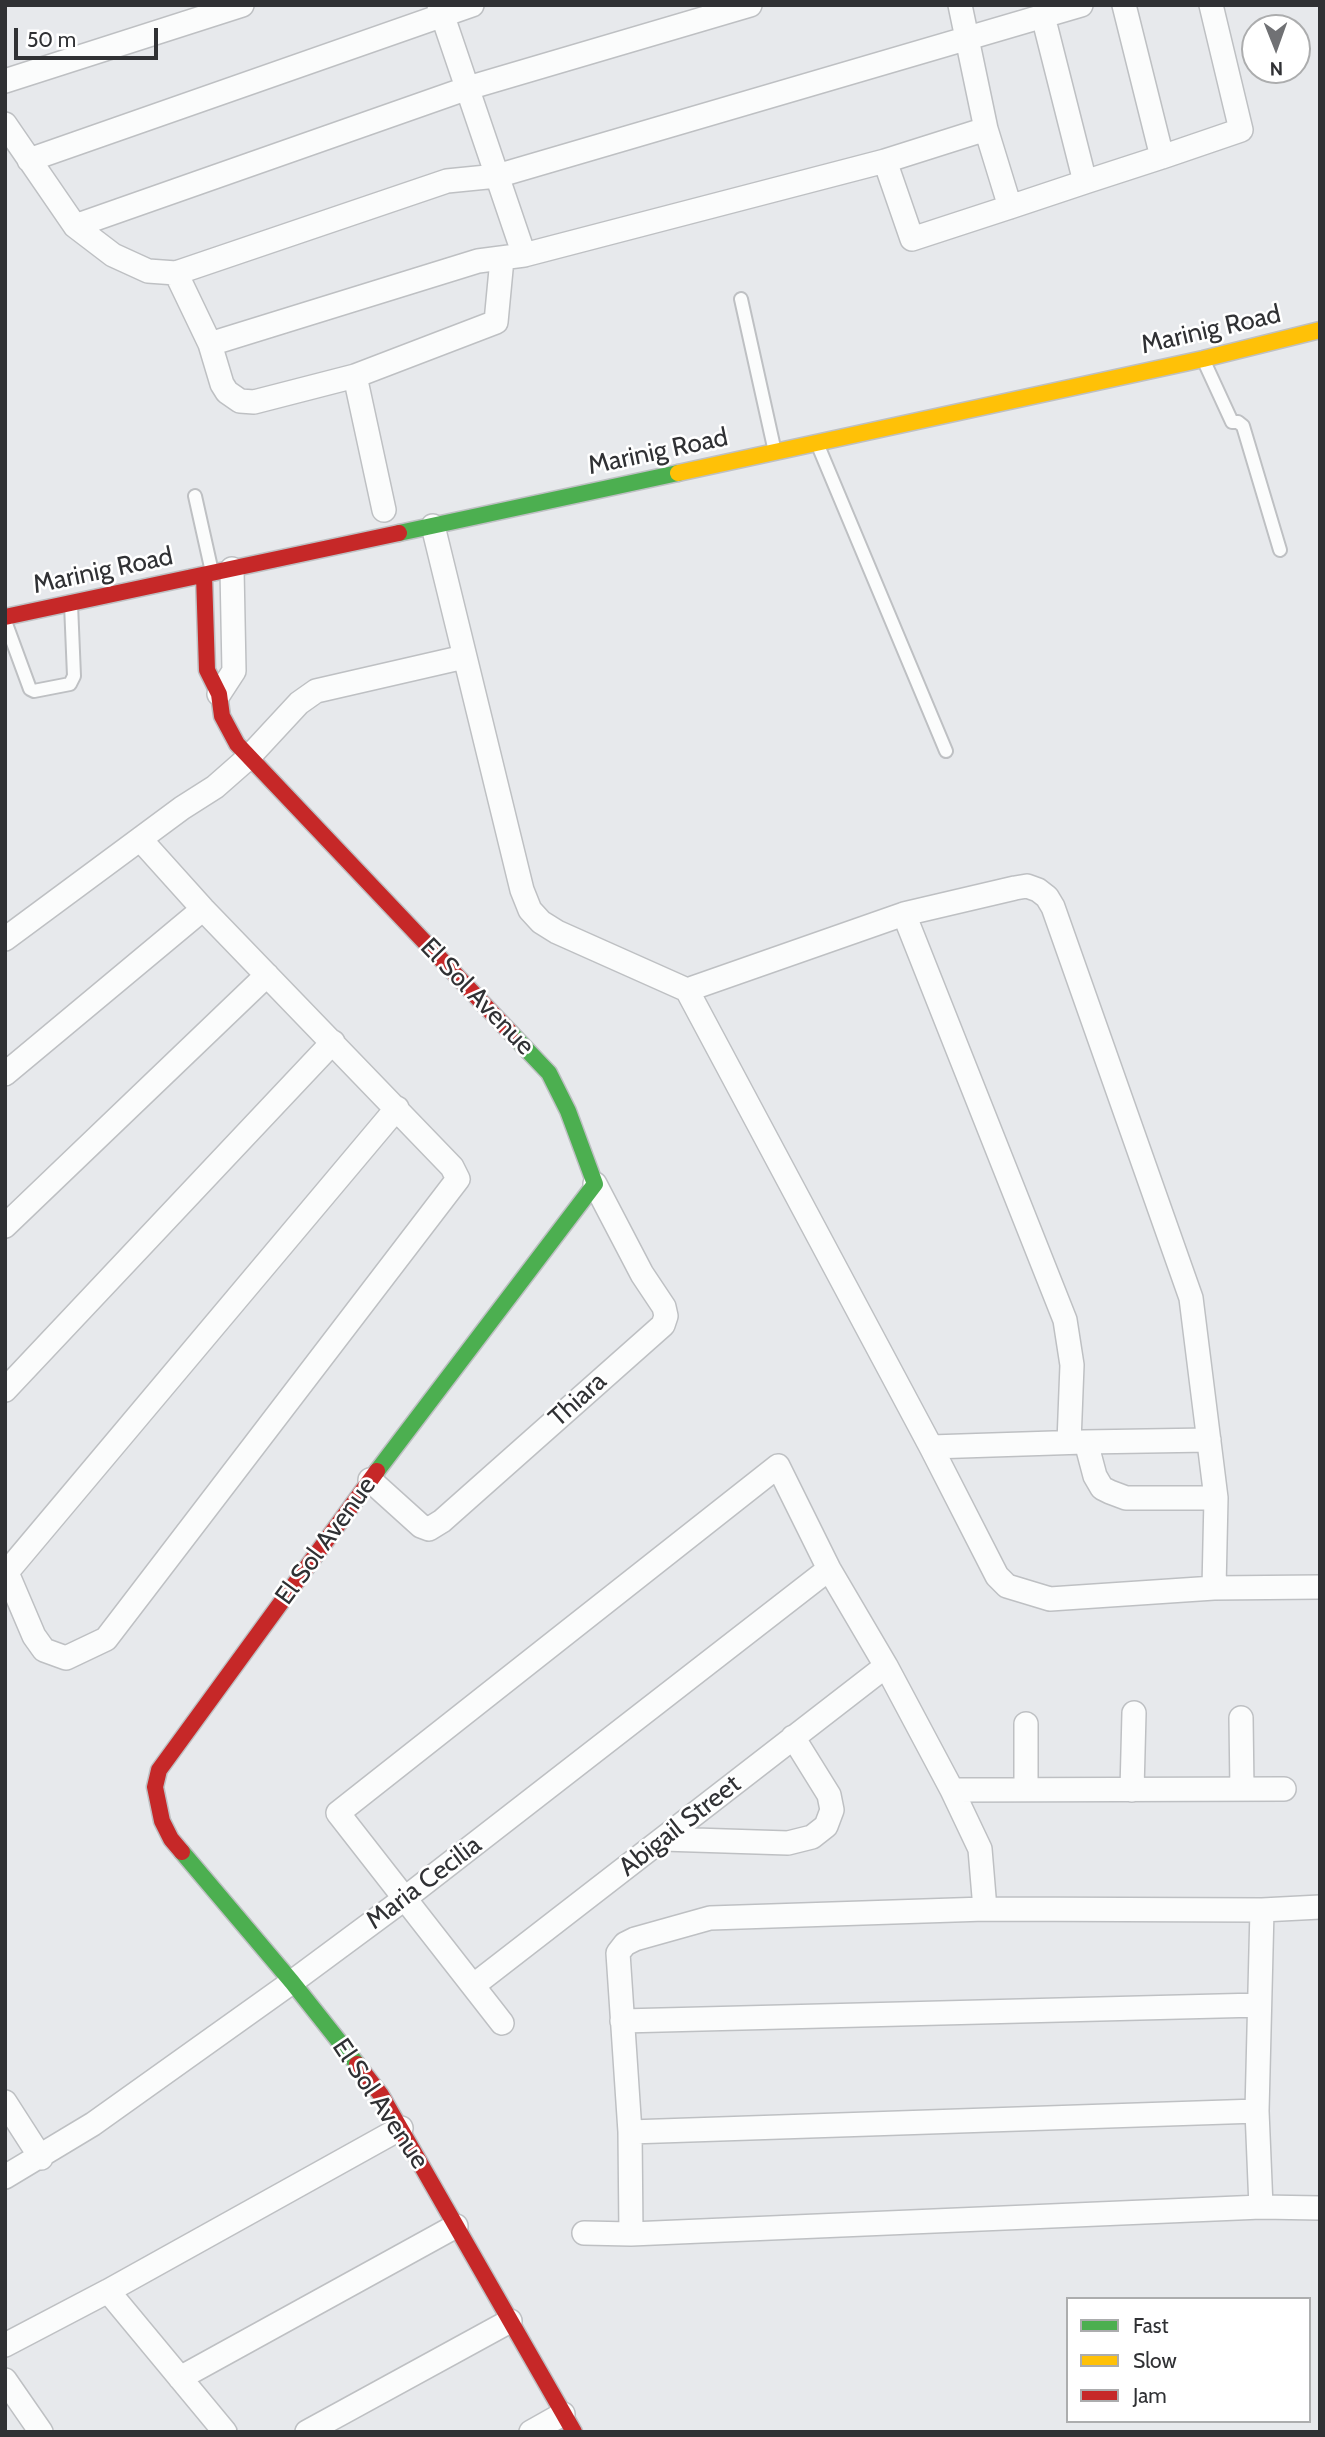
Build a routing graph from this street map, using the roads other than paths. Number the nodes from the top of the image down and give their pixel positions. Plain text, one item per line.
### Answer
1 (242, 5) edge
2 (472, 5) edge
3 (750, 5) edge
4 (960, 5) edge
5 (1081, 5) edge
6 (1124, 5) edge
7 (1211, 5) edge
8 (441, 10) edge
9 (1043, 16) junction
10 (965, 37) junction
11 (5, 81) edge
12 (468, 88) junction
13 (5, 124) edge
14 (986, 129) junction
15 (1162, 157) junction
16 (29, 160) junction
17 (885, 161) junction
18 (497, 176) junction
19 (1085, 182) junction
20 (1010, 207) junction
21 (75, 226) junction
22 (513, 257) junction
23 (176, 273) junction
24 (741, 299) dead end
25 (1316, 335) edge
26 (210, 344) junction
27 (1203, 359) junction
28 (355, 376) junction
29 (817, 443) junction
30 (775, 452) junction
31 (195, 496) dead end
32 (383, 510) dead end
33 (433, 526) junction
34 (1280, 550) dead end
35 (216, 572) junction
36 (71, 603) junction
37 (5, 619) edge
38 (206, 635) junction
39 (233, 635) junction
40 (464, 657) junction
41 (219, 694) junction
42 (946, 751) dead end
43 (248, 758) junction
44 (140, 839) junction
45 (203, 909) junction
46 (904, 914) junction
47 (5, 939) edge
48 (267, 975) junction
49 (687, 990) junction
50 (333, 1042) junction
51 (5, 1074) edge
52 (397, 1108) junction
53 (594, 1184) junction
54 (5, 1226) edge
55 (5, 1390) edge
56 (1209, 1440) junction
57 (1077, 1442) junction
58 (931, 1447) junction
59 (370, 1480) junction
60 (1216, 1498) junction
61 (830, 1569) junction
62 (6, 1570) edge
63 (1320, 1587) edge
64 (1214, 1588) junction
65 (886, 1666) junction
66 (1134, 1713) dead end
67 (1241, 1718) dead end
68 (1026, 1724) dead end
69 (793, 1737) junction
70 (1242, 1789) junction
71 (1284, 1789) dead end
72 (952, 1790) junction
73 (1026, 1790) junction
74 (1132, 1790) junction
75 (663, 1839) junction
76 (404, 1899) junction
77 (1320, 1907) edge
78 (985, 1909) junction
79 (1262, 1910) junction
80 (292, 1982) junction
81 (474, 1985) junction
82 (1259, 2005) junction
83 (622, 2021) junction
84 (502, 2022) dead end
85 (5, 2102) edge
86 (1258, 2111) junction
87 (401, 2127) junction
88 (630, 2132) junction
89 (41, 2158) junction
90 (5, 2178) edge
91 (1261, 2207) junction
92 (1320, 2207) edge
93 (456, 2226) junction
94 (584, 2233) dead end
95 (631, 2234) junction
96 (108, 2291) junction
97 (510, 2321) junction
98 (5, 2345) edge
99 (180, 2378) junction
100 (5, 2380) edge
101 (569, 2423) edge
102 (221, 2431) edge
103 (41, 2432) edge
104 (307, 2432) edge
105 (531, 2432) edge

1 - 11 street
2 - 8 street
3 - 12 street
4 - 10 street
5 - 9 street
6 - 15 street
7 - 15 street
8 - 12 street
8 - 16 street
9 - 10 street
9 - 19 street
10 - 14 street
10 - 18 street
12 - 18 street
12 - 21 street
13 - 16 street
14 - 17 street
14 - 20 street
15 - 19 street
16 - 21 street
17 - 20 street
17 - 22 street
18 - 22 street
18 - 23 street
19 - 20 street
21 - 23 street
22 - 26 street
22 - 28 street
23 - 26 street
24 - 30 lane
25 - 27 street, Marinig Road
26 - 28 street
27 - 29 street, Marinig Road
27 - 34 lane
28 - 32 street
29 - 30 street, Marinig Road
29 - 42 lane
30 - 33 street, Marinig Road
31 - 35 lane
33 - 35 street, Marinig Road
33 - 40 street
35 - 36 street, Marinig Road
35 - 38 street, El Sol Avenue
35 - 39 street
36 - 37 street, Marinig Road
36 - 37 lane
38 - 39 lane
38 - 41 street, El Sol Avenue
39 - 41 street
40 - 43 street
40 - 49 street
41 - 43 street, El Sol Avenue
43 - 44 street
43 - 53 street, El Sol Avenue
44 - 45 street
44 - 47 street
45 - 48 street
45 - 51 street
46 - 49 street
46 - 56 street
46 - 57 street
48 - 50 street
48 - 54 street
49 - 58 street
50 - 52 street
50 - 55 street
52 - 62 street
52 - 62 street
53 - 59 street, El Sol Avenue
53 - 59 street, Thiara
56 - 57 street
56 - 60 street
57 - 58 street
57 - 60 street
58 - 64 street
59 - 80 street, El Sol Avenue
60 - 64 street
61 - 65 street
61 - 76 street, Maria Cecilia
61 - 76 street
63 - 64 street
65 - 69 street, Abigail Street
65 - 72 street
66 - 74 street
67 - 70 street
68 - 73 street
69 - 75 street, Abigail Street
69 - 75 street
70 - 71 street
70 - 74 street
72 - 73 street
72 - 78 street
73 - 74 street
75 - 81 street, Abigail Street
76 - 80 street, Maria Cecilia
76 - 81 street
77 - 79 street
78 - 79 street
78 - 83 street
79 - 82 street
80 - 87 street, El Sol Avenue
80 - 89 street, Maria Cecilia
81 - 84 street
82 - 83 street
82 - 86 street
83 - 88 street
85 - 89 street
86 - 88 street
86 - 91 street
87 - 93 street, El Sol Avenue
87 - 96 street
88 - 95 street
89 - 90 street, Maria Cecilia
91 - 92 street
91 - 95 street
93 - 97 street, El Sol Avenue
93 - 99 street
94 - 95 street
96 - 98 street
96 - 99 street
97 - 101 street, El Sol Avenue
97 - 104 street
99 - 102 street
100 - 103 street
101 - 105 street

